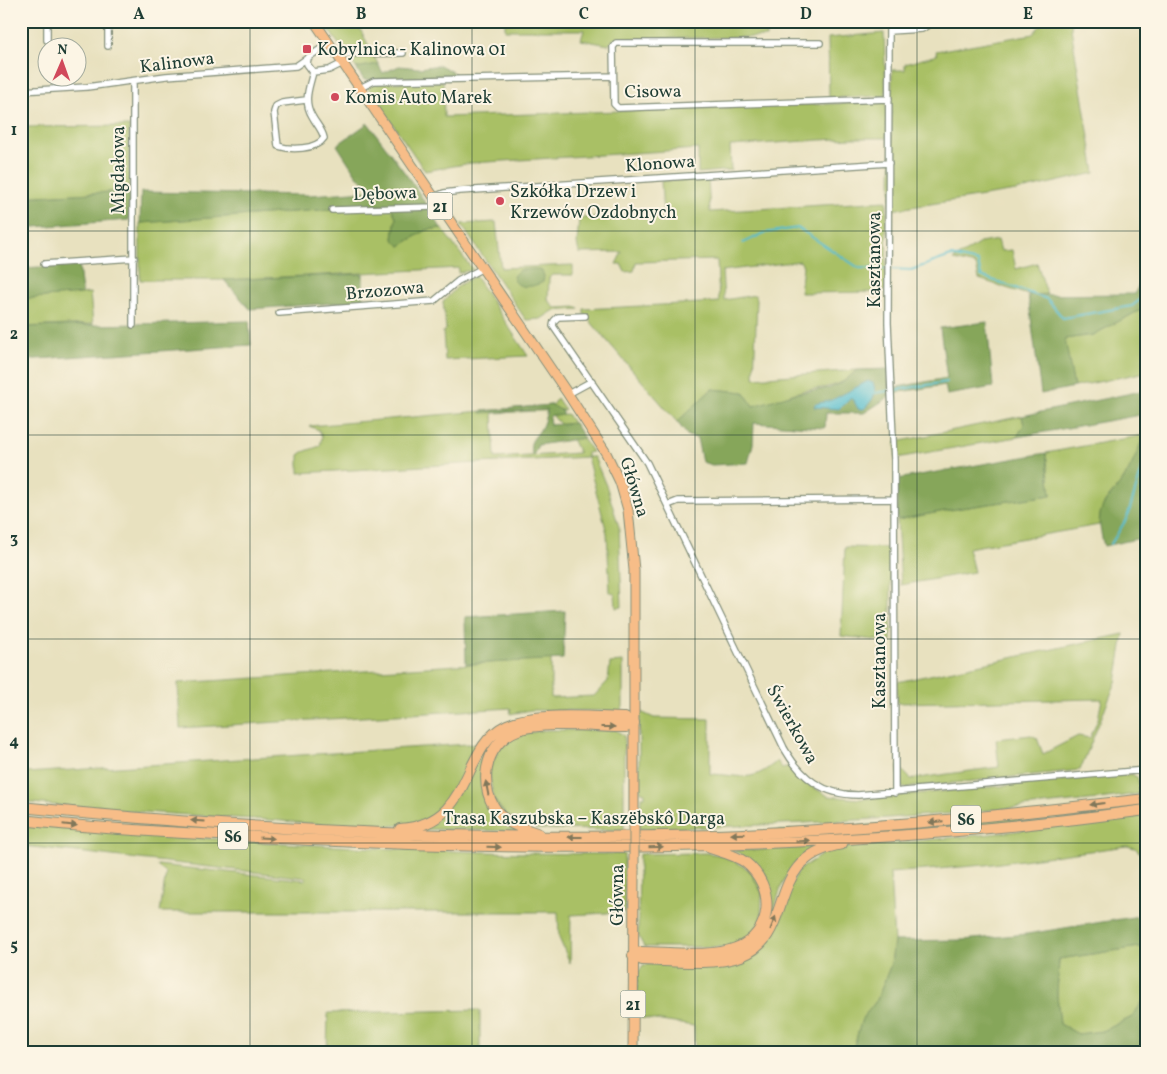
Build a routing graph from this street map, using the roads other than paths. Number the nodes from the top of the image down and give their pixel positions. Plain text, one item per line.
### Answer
1 (47, 21) edge
2 (108, 21) edge
3 (314, 21) edge
4 (890, 21) edge
5 (934, 21) edge
6 (889, 31) junction
7 (47, 38) edge
8 (329, 43) junction
9 (820, 43) dead end
10 (108, 46) dead end
11 (403, 53) dead end
12 (337, 54) junction
13 (308, 58) junction
14 (342, 63) junction
15 (313, 72) junction
16 (613, 76) junction
17 (132, 82) junction
18 (360, 88) junction
19 (21, 91) edge
20 (889, 99) junction
21 (306, 100) junction
22 (889, 163) junction
23 (436, 201) junction
24 (332, 210) dead end
25 (134, 258) junction
26 (44, 264) dead end
27 (483, 268) junction
28 (279, 314) dead end
29 (585, 316) dead end
30 (133, 325) dead end
31 (592, 381) junction
32 (568, 394) junction
33 (893, 499) junction
34 (668, 505) junction
35 (634, 723) junction
36 (1143, 770) edge
37 (895, 792) junction
38 (1146, 799) edge
39 (21, 807) edge
40 (1146, 809) edge
41 (21, 820) edge
42 (352, 831) junction
43 (890, 836) junction
44 (548, 837) junction
45 (702, 846) junction
46 (633, 956) junction
47 (632, 1053) edge

1 - 7 street
2 - 10 street
3 - 8 main road, Główna / 21
4 - 6 street, Kasztanowa
5 - 6 street
6 - 20 street, Kasztanowa
8 - 12 main road, Główna / 21
8 - 13 street, Kalinowa
9 - 16 street
11 - 12 street
12 - 14 main road, Główna / 21
13 - 15 street
13 - 17 street, Kalinowa
14 - 15 street
14 - 18 main road, Główna / 21
15 - 21 street
16 - 18 street, Cisowa
16 - 20 street, Cisowa
17 - 19 street, Kalinowa
17 - 25 street, Migdałowa
18 - 23 main road, Główna / 21
20 - 22 street, Kasztanowa
21 - 21 street
22 - 23 street, Klonowa
22 - 33 street, Kasztanowa
23 - 24 street, Dębowa
23 - 27 main road, Główna / 21
25 - 26 street
25 - 30 street, Migdałowa
27 - 28 street, Brzozowa
27 - 32 main road, Główna / 21
29 - 31 street, Świerkowa
31 - 32 street
31 - 34 street, Świerkowa
32 - 35 main road, Główna / 21
33 - 34 street
33 - 37 street, Kasztanowa
34 - 37 street, Świerkowa
35 - 42 highway
44 -> 35 highway
35 - 46 main road, Główna / 21, bridge
36 - 37 street, Świerkowa
36 - 40 street, bridge
38 -> 44 highway, Trasa Kaszubska – Kaszëbskô Darga / S6
42 -> 39 highway, Trasa Kaszubska – Kaszëbskô Darga / S6
40 - 43 highway, Trasa Kaszubska – Kaszëbskô Darga / S6
41 -> 45 highway, Trasa Kaszubska – Kaszëbskô Darga / S6
42 - 44 highway, Trasa Kaszubska – Kaszëbskô Darga / S6
45 -> 43 highway, Trasa Kaszubska – Kaszëbskô Darga / S6
46 -> 43 highway
45 - 46 highway
46 - 47 main road, Główna / 21

